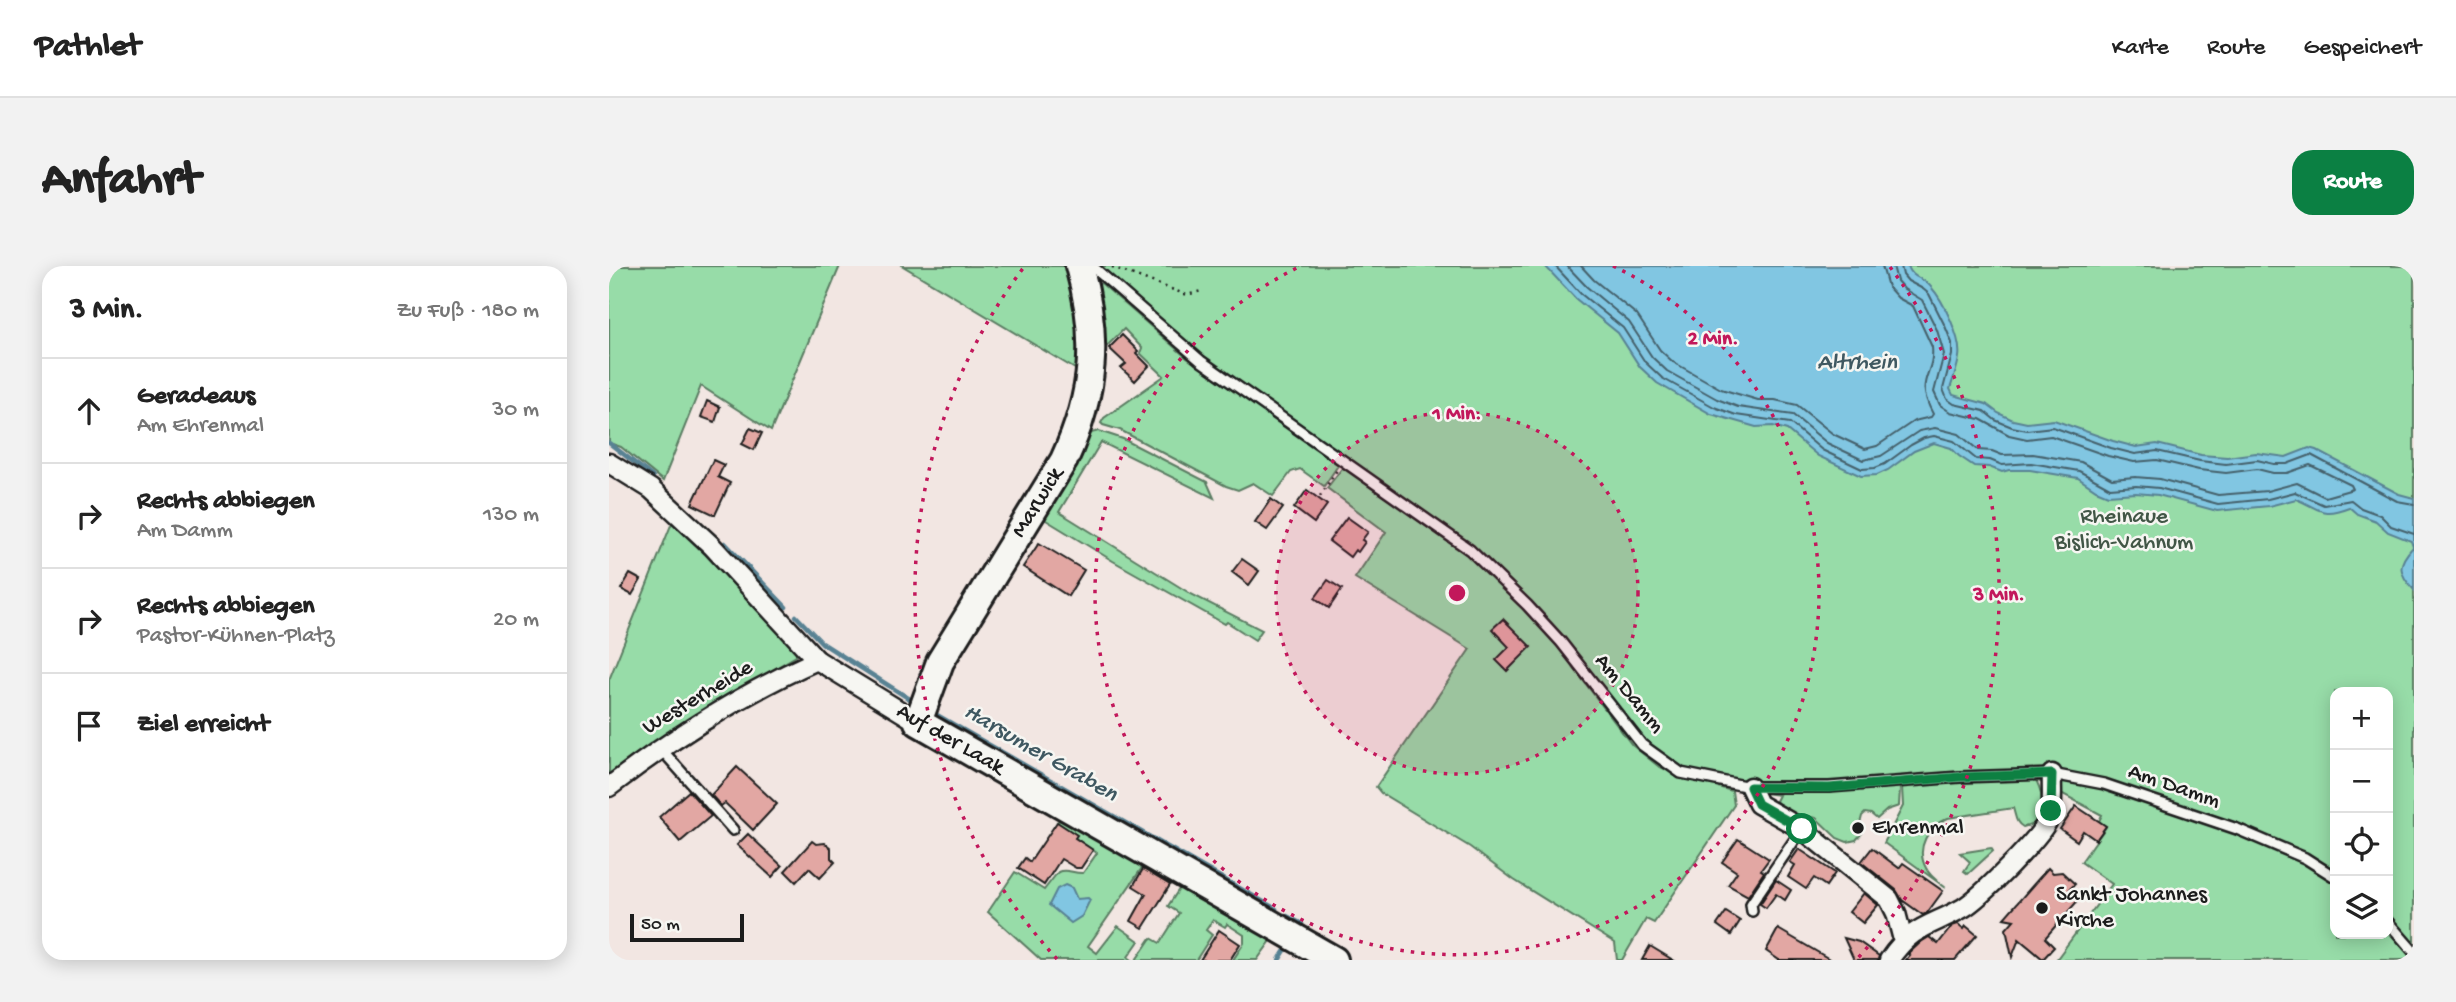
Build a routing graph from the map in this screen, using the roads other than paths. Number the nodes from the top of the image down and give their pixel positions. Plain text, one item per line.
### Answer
1 (1079, 266) edge
2 (1092, 266) edge
3 (609, 463) edge
4 (817, 660) junction
5 (918, 722) junction
6 (660, 747) junction
7 (2052, 774) junction
8 (609, 787) edge
9 (1750, 787) junction
10 (1802, 829) junction
11 (733, 830) dead end
12 (2333, 876) edge
13 (1752, 911) dead end
14 (2393, 928) edge
15 (1903, 940) junction
16 (2414, 952) edge
17 (1333, 960) edge
18 (1889, 960) edge

1 - 5 main road, Marwick
2 - 9 lane, Am Damm
3 - 4 street, Auf der Laak
4 - 5 street, Auf der Laak
4 - 6 street, Westerheide
5 - 17 main road, Auf der Laak
6 - 8 street, Westerheide
6 - 11 lane
7 - 9 lane, Am Damm
7 - 12 lane, Am Damm
7 - 15 street
9 - 10 street
10 - 13 lane
10 - 15 street
14 - 16 lane
15 - 18 street

